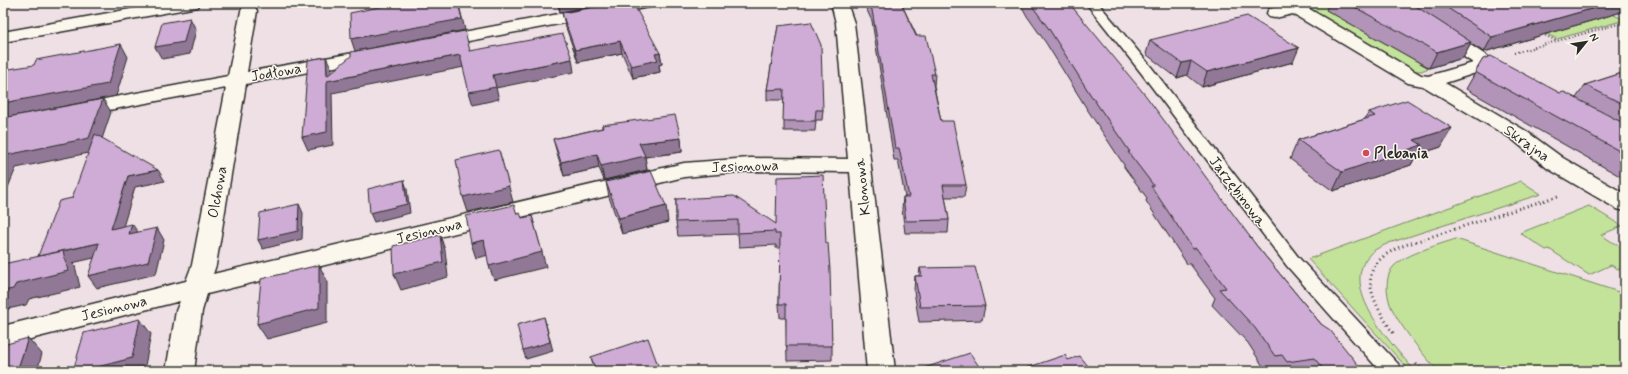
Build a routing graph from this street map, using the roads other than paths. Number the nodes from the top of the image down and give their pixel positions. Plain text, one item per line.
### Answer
1 (192, 3) edge
2 (644, 3) edge
3 (839, 3) edge
4 (1092, 3) edge
5 (1396, 3) edge
6 (1285, 8) edge
7 (249, 11) dead end
8 (3, 37) edge
9 (425, 44) edge
10 (393, 50) edge
11 (1487, 64) junction
12 (238, 79) junction
13 (1428, 82) junction
14 (1522, 83) edge
15 (58, 114) edge
16 (860, 166) junction
17 (1625, 204) edge
18 (197, 288) junction
19 (3, 336) edge
20 (180, 371) edge
21 (882, 371) edge
22 (1392, 371) edge

1 - 8 street
2 - 9 street
3 - 16 street, Klonowa
4 - 22 lane, Jarzębinowa
5 - 11 street
6 - 13 street, Skrajna
7 - 12 street, Olchowa
10 - 12 street, Jodłowa
11 - 13 street
11 - 14 street
12 - 15 street, Jodłowa
12 - 18 street, Olchowa
13 - 17 street, Skrajna
16 - 18 street, Jesionowa
16 - 21 street, Klonowa
18 - 19 street, Jesionowa
18 - 20 street, Olchowa

